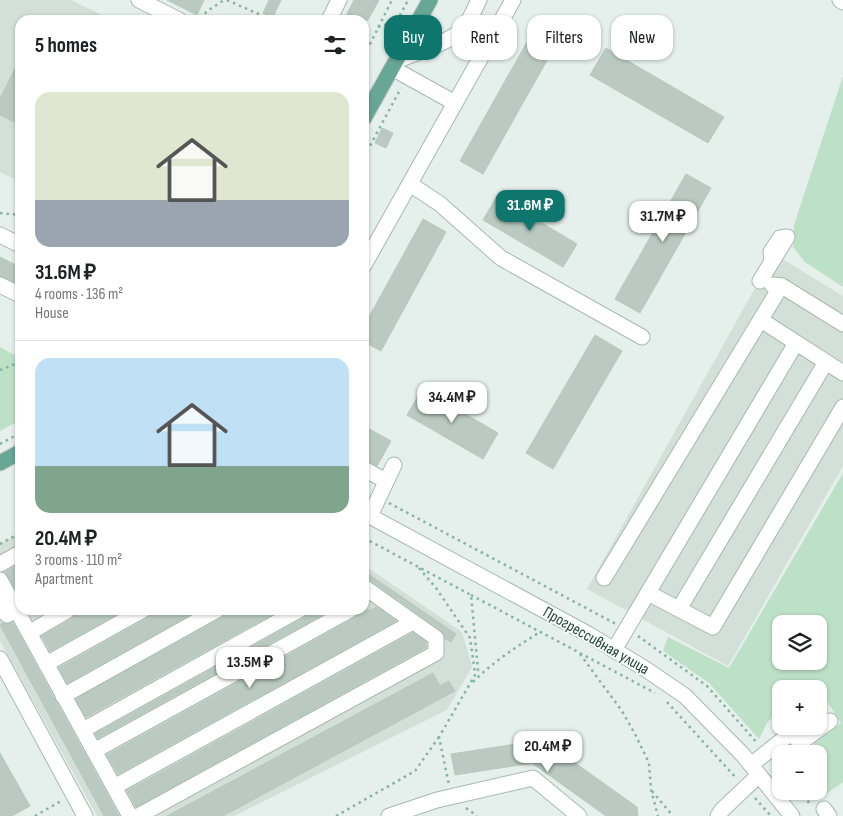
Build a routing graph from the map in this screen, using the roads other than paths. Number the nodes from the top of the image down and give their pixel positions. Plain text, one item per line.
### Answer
1 (139, 0) edge
2 (339, 0) edge
3 (430, 0) edge
4 (479, 0) edge
5 (514, 0) edge
6 (169, 15) edge
7 (332, 15) edge
8 (394, 65) junction
9 (455, 103) junction
10 (369, 109) edge
11 (410, 184) junction
12 (0, 235) edge
13 (15, 242) edge
14 (369, 256) edge
15 (772, 260) dead end
16 (770, 284) junction
17 (0, 285) edge
18 (15, 292) edge
19 (761, 320) junction
20 (843, 324) edge
21 (642, 337) dead end
22 (796, 343) junction
23 (826, 362) junction
24 (843, 373) edge
25 (843, 407) edge
26 (15, 455) edge
27 (0, 463) edge
28 (394, 465) dead end
29 (369, 472) edge
30 (386, 481) junction
31 (369, 512) edge
32 (369, 516) edge
33 (15, 556) edge
34 (0, 564) edge
35 (604, 578) dead end
36 (0, 580) edge
37 (648, 593) junction
38 (369, 596) edge
39 (12, 602) edge
40 (680, 610) junction
41 (19, 615) edge
42 (59, 615) edge
43 (134, 615) edge
44 (208, 615) edge
45 (290, 615) edge
46 (341, 615) edge
47 (413, 622) junction
48 (29, 632) junction
49 (614, 650) junction
50 (0, 659) edge
51 (46, 664) junction
52 (64, 696) junction
53 (830, 721) dead end
54 (827, 723) edge
55 (82, 730) junction
56 (784, 735) edge
57 (793, 735) edge
58 (812, 735) edge
59 (94, 751) junction
60 (755, 770) junction
61 (114, 787) junction
62 (85, 816) edge
63 (130, 816) edge
64 (138, 816) edge
65 (389, 816) edge
66 (579, 816) edge
67 (718, 816) edge
68 (792, 816) edge

1 - 6 street
2 - 7 street
3 - 8 main road
4 - 8 street
5 - 9 street
8 - 9 street
8 - 10 main road
9 - 11 street
11 - 14 street
11 - 21 street
12 - 13 street
15 - 16 street
16 - 19 street
16 - 20 street
17 - 18 street
19 - 22 street
19 - 35 street
22 - 23 street
22 - 37 street
23 - 24 street
23 - 40 street
25 - 40 street
26 - 27 main road
28 - 30 street
29 - 30 street
30 - 31 street
32 - 49 street, Прогрессивная улица
33 - 34 street
36 - 39 street
37 - 40 street
37 - 49 street
38 - 47 street
41 - 48 street
42 - 48 street
43 - 51 street
44 - 52 street
45 - 55 street
46 - 59 street
47 - 61 street
47 - 64 street
48 - 51 street
49 - 60 street, Прогрессивная улица
50 - 62 street
51 - 52 street
52 - 55 street
53 - 54 street
55 - 59 street
56 - 60 street
57 - 58 street
59 - 61 street
60 - 67 street
60 - 68 street, Прогрессивная улица
61 - 63 street
65 - 66 street

